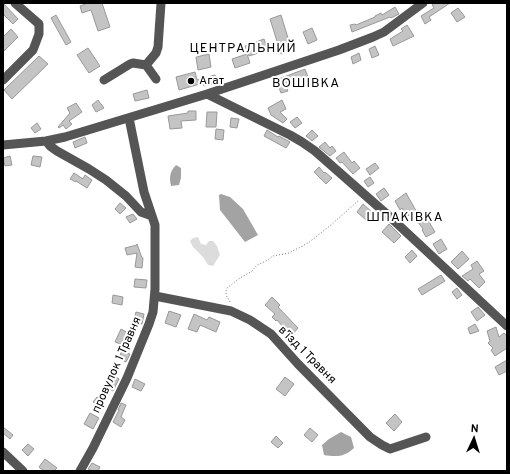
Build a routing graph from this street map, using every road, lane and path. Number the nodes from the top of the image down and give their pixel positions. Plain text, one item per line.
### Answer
1 (15, 3) edge
2 (161, 3) edge
3 (423, 3) edge
4 (146, 65) junction
5 (156, 79) dead end
6 (3, 80) edge
7 (104, 80) dead end
8 (207, 94) junction
9 (128, 118) junction
10 (46, 141) junction
11 (3, 145) edge
12 (366, 195) junction
13 (152, 216) junction
14 (155, 296) junction
15 (231, 311) junction
16 (507, 326) edge
17 (426, 438) dead end
18 (3, 452) edge
19 (23, 471) edge
20 (80, 471) edge

1 - 6 street
2 - 4 street
3 - 8 street
4 - 5 street
4 - 7 street
8 - 9 street
8 - 12 street
9 - 10 street
9 - 13 street, провулок 1 Травня
10 - 11 street
10 - 13 street
12 - 15 path
12 - 16 street
13 - 14 street, провулок 1 Травня
14 - 15 street, в’їзд 1 Травня
14 - 20 street, провулок 1 Травня
15 - 17 street, в’їзд 1 Травня
18 - 19 street

